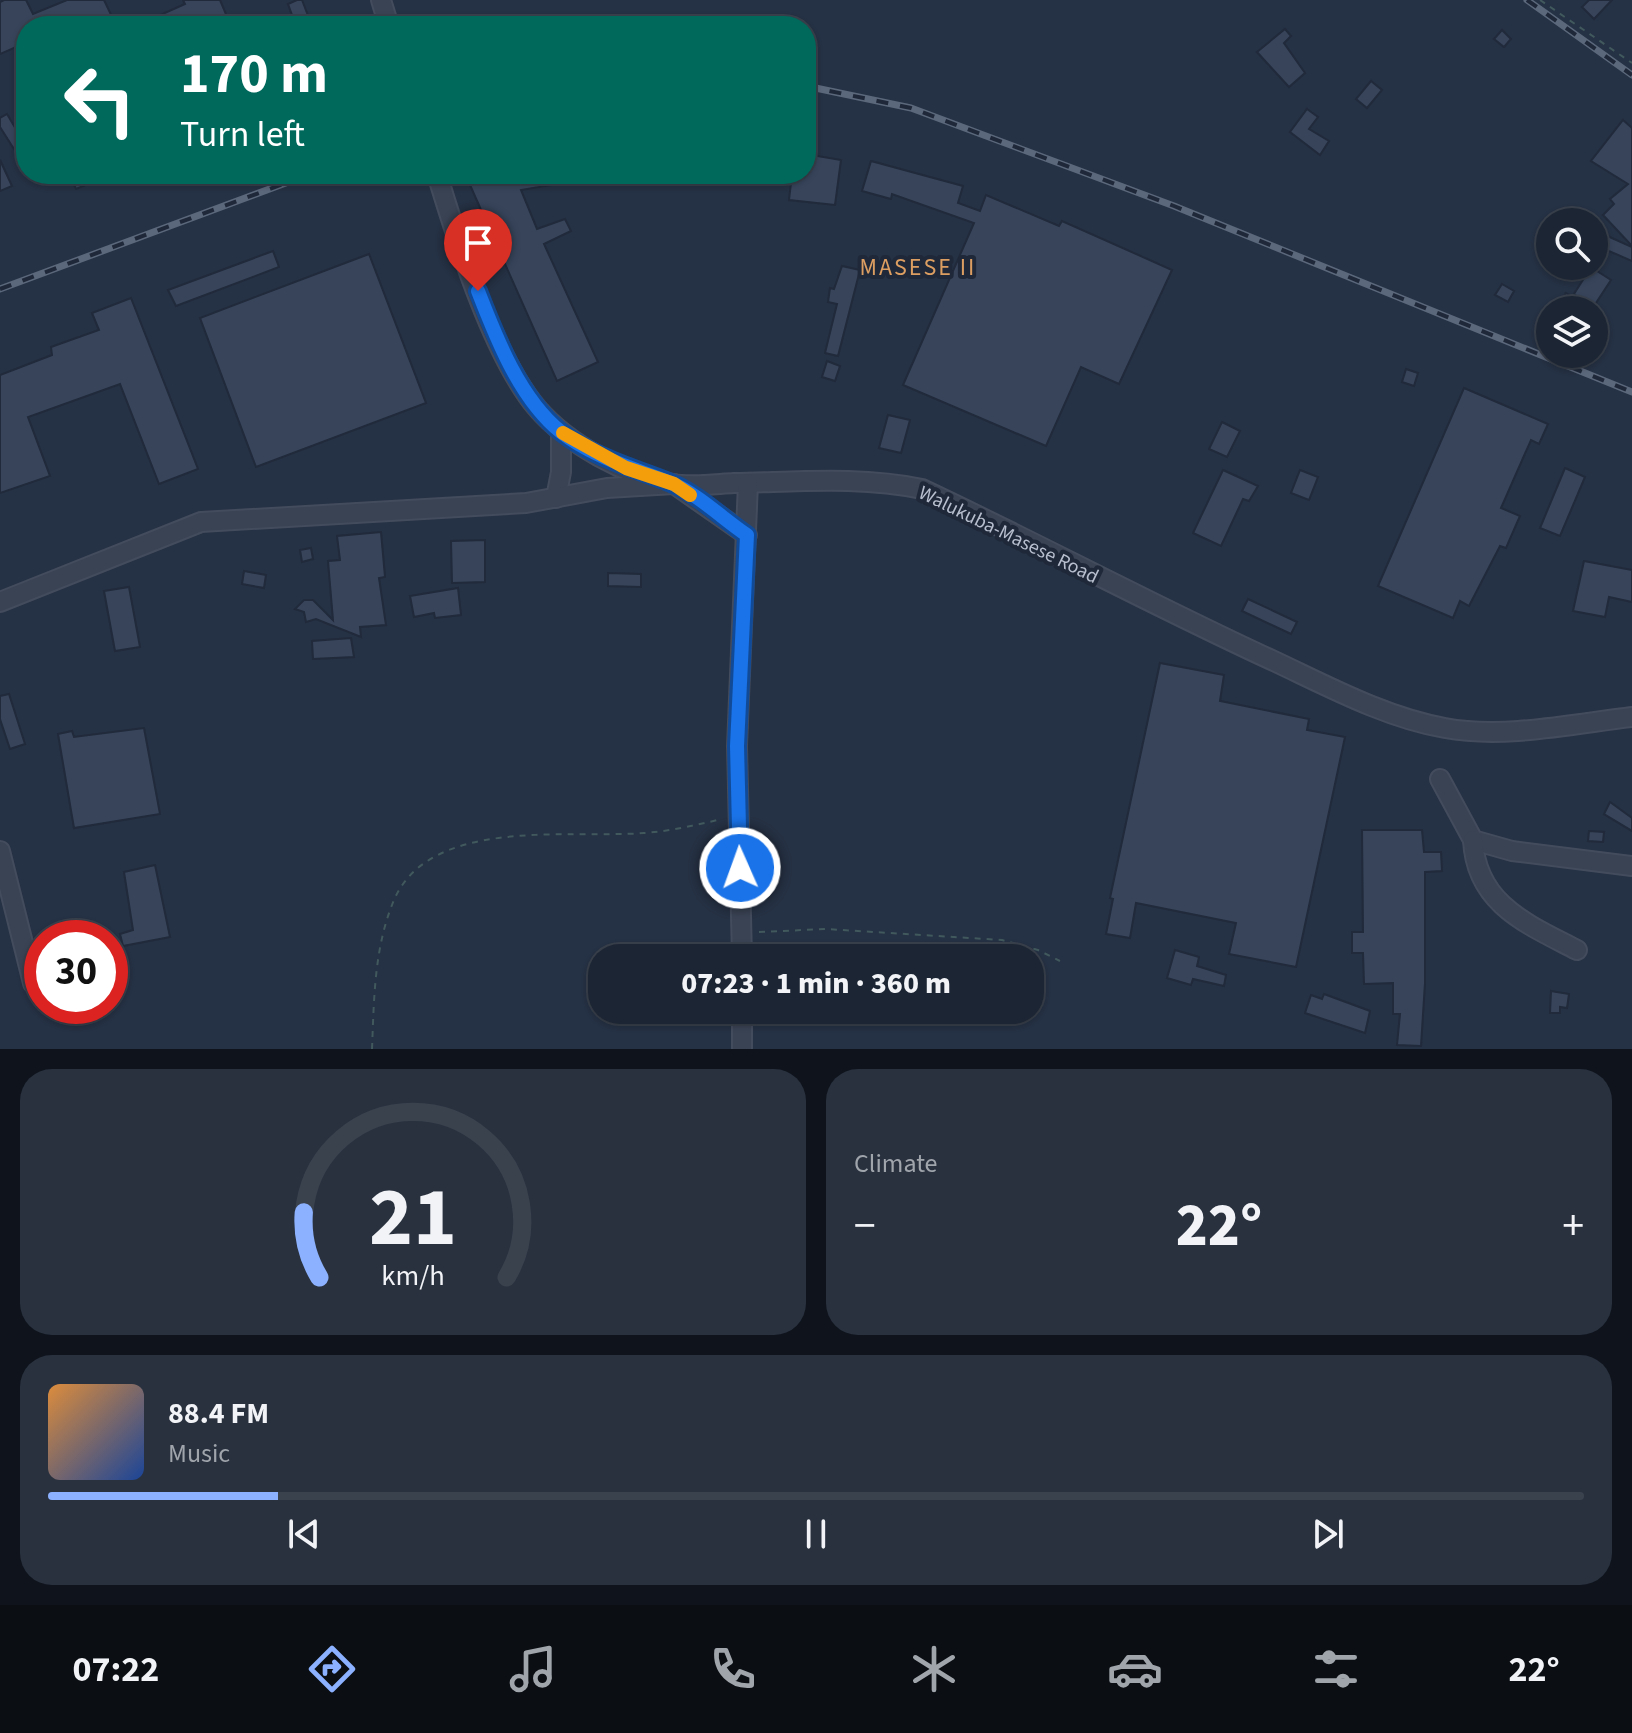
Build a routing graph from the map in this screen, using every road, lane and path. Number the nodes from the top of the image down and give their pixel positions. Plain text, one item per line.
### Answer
1 (1540, 0) edge
2 (1632, 63) edge
3 (441, 184) edge
4 (561, 432) junction
5 (748, 483) junction
6 (674, 484) junction
7 (556, 498) junction
8 (747, 535) junction
9 (0, 602) edge
10 (1632, 717) edge
11 (1440, 779) dead end
12 (739, 815) junction
13 (1473, 840) junction
14 (0, 851) edge
15 (1632, 866) edge
16 (742, 933) junction
17 (742, 944) edge
18 (1577, 950) dead end
19 (24, 951) edge
20 (1060, 961) dead end
21 (742, 1024) edge
22 (372, 1049) edge
23 (742, 1049) edge

1 - 2 path
3 - 4 street, Walukuba-Masese Road
4 - 6 street, Walukuba-Masese Road
4 - 7 street
5 - 6 street, Walukuba-Masese Road
5 - 8 street
5 - 10 street, Walukuba-Masese Road
6 - 7 street
6 - 8 street
7 - 9 street
8 - 12 street
11 - 13 street
12 - 16 street
12 - 22 path
13 - 15 street
13 - 18 street
14 - 19 street
16 - 17 street
16 - 20 path
21 - 23 street

